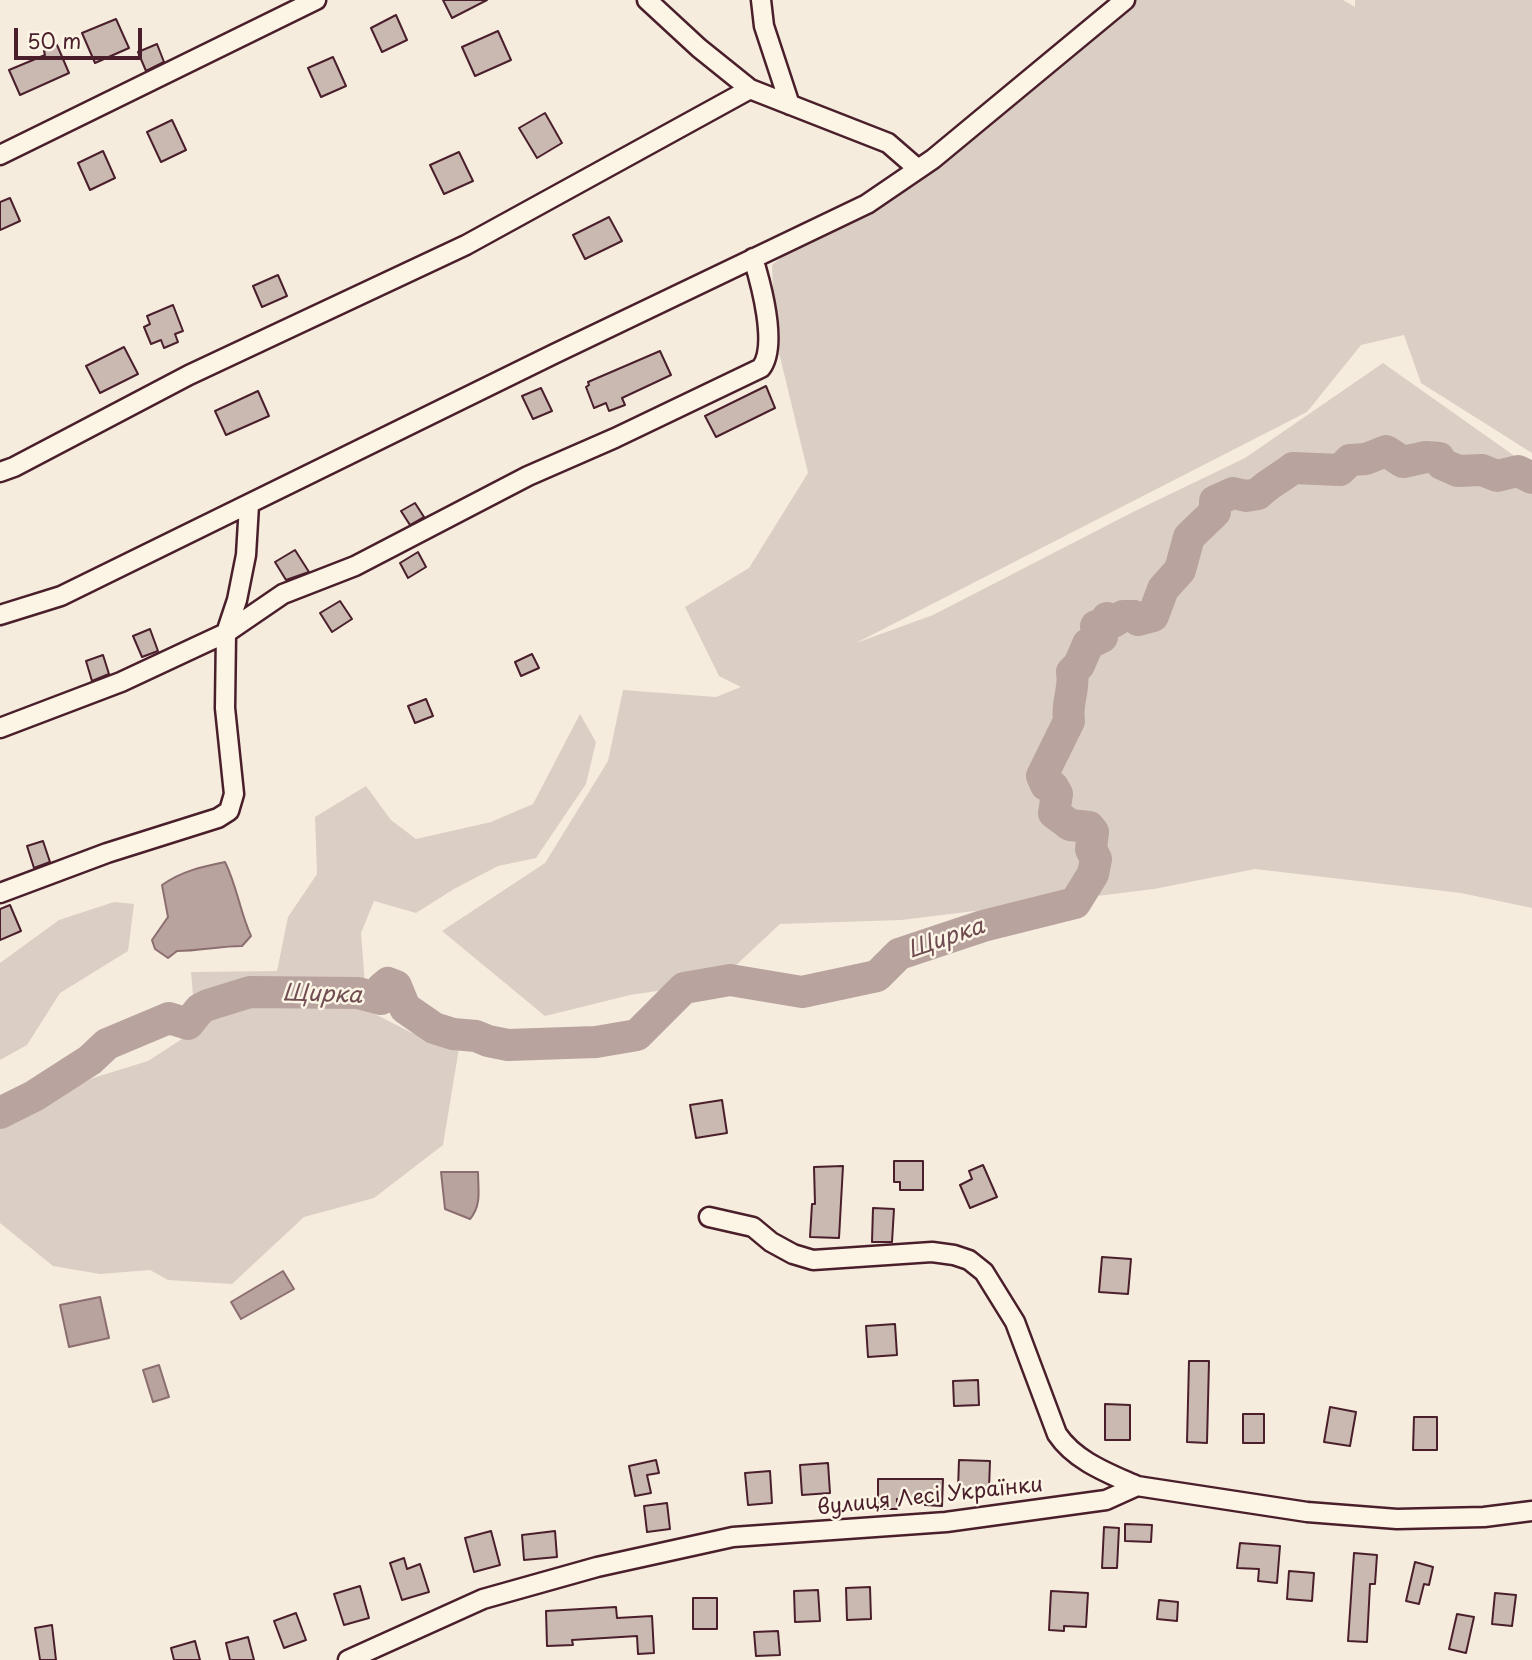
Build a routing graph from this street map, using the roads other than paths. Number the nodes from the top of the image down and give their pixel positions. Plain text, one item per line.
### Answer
1 (316, 0) edge
2 (648, 0) edge
3 (761, 0) edge
4 (1125, 0) edge
5 (750, 89) junction
6 (790, 105) junction
7 (0, 155) edge
8 (918, 170) junction
9 (754, 258) junction
10 (0, 472) edge
11 (248, 505) junction
12 (0, 615) edge
13 (226, 633) junction
14 (0, 728) edge
15 (0, 893) edge
16 (709, 1217) dead end
17 (1137, 1486) junction
18 (1532, 1511) edge
19 (348, 1660) edge

1 - 7 street
2 - 5 street
3 - 6 street
4 - 8 street
5 - 6 street
5 - 10 street
6 - 8 street
8 - 9 street
9 - 11 street
9 - 13 street
11 - 12 street
11 - 13 street
13 - 14 street
13 - 15 street
16 - 17 street
17 - 18 street
17 - 19 street, вулиця Лесі Українки

